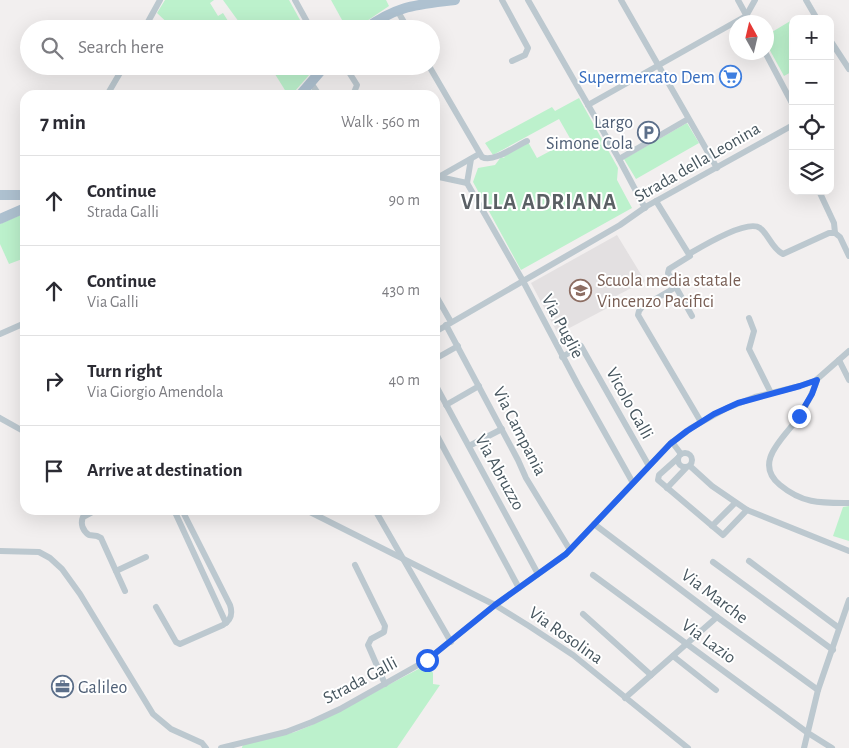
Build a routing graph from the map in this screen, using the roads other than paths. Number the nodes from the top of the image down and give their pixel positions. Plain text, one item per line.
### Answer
1 (160, 0) edge
2 (295, 0) edge
3 (455, 0) edge
4 (502, 0) edge
5 (528, 0) edge
6 (621, 0) edge
7 (738, 0) edge
8 (755, 0) edge
9 (806, 0) edge
10 (397, 10) junction
11 (746, 15) edge
12 (750, 15) edge
13 (815, 15) edge
14 (149, 20) edge
15 (306, 20) edge
16 (380, 20) edge
17 (403, 20) edge
18 (729, 30) edge
19 (834, 46) edge
20 (769, 60) edge
21 (512, 61) dead end
22 (658, 66) junction
23 (849, 69) edge
24 (119, 75) edge
25 (318, 75) edge
26 (351, 75) edge
27 (434, 75) edge
28 (311, 83) junction
29 (110, 90) edge
30 (305, 90) edge
31 (316, 90) edge
32 (355, 90) edge
33 (789, 97) edge
34 (588, 105) junction
35 (688, 119) junction
36 (789, 127) edge
37 (526, 141) dead end
38 (479, 154) junction
39 (619, 158) junction
40 (471, 159) junction
41 (717, 168) junction
42 (440, 176) edge
43 (440, 178) edge
44 (467, 183) junction
45 (20, 194) edge
46 (0, 195) edge
47 (821, 195) edge
48 (656, 201) junction
49 (645, 208) junction
50 (20, 210) edge
51 (0, 219) edge
52 (835, 232) junction
53 (689, 255) junction
54 (849, 256) edge
55 (523, 281) junction
56 (676, 287) junction
57 (440, 305) edge
58 (692, 316) dead end
59 (749, 318) dead end
60 (449, 324) junction
61 (20, 325) edge
62 (440, 329) edge
63 (0, 334) edge
64 (458, 346) junction
65 (849, 351) edge
66 (440, 355) edge
67 (562, 356) junction
68 (838, 360) junction
69 (817, 380) junction
70 (849, 380) edge
71 (479, 386) junction
72 (440, 394) edge
73 (771, 394) junction
74 (446, 405) junction
75 (0, 418) edge
76 (701, 422) junction
77 (502, 428) junction
78 (20, 429) edge
79 (440, 441) edge
80 (672, 442) junction
81 (469, 446) junction
82 (680, 457) junction
83 (649, 466) junction
84 (688, 467) junction
85 (633, 483) junction
86 (667, 488) junction
87 (735, 503) junction
88 (849, 503) edge
89 (747, 510) junction
90 (86, 515) edge
91 (176, 515) edge
92 (185, 515) edge
93 (316, 515) edge
94 (378, 515) edge
95 (594, 524) junction
96 (712, 526) junction
97 (570, 550) junction
98 (0, 551) edge
99 (849, 551) edge
100 (146, 557) dead end
101 (403, 560) junction
102 (749, 561) dead end
103 (713, 562) dead end
104 (354, 565) dead end
105 (116, 571) junction
106 (538, 574) junction
107 (593, 575) dead end
108 (519, 588) junction
109 (125, 591) dead end
110 (849, 600) edge
111 (495, 605) junction
112 (156, 607) dead end
113 (583, 614) dead end
114 (717, 617) junction
115 (842, 620) junction
116 (226, 623) junction
117 (849, 623) edge
118 (839, 628) junction
119 (451, 642) junction
120 (688, 644) junction
121 (832, 650) junction
122 (673, 656) junction
123 (651, 676) junction
124 (384, 684) junction
125 (716, 690) dead end
126 (818, 690) junction
127 (625, 698) junction
128 (808, 733) junction
129 (206, 748) edge
130 (221, 748) edge
131 (688, 748) edge
132 (804, 748) edge
133 (832, 748) edge

1 - 14 street
2 - 15 street
3 - 10 main road
4 - 21 street
5 - 34 street
6 - 22 street
7 - 11 street
8 - 12 street
9 - 13 street
10 - 16 main road
10 - 17 street
18 - 22 street
19 - 23 street
20 - 33 street
22 - 34 street
22 - 35 street
24 - 29 street
25 - 28 main road
26 - 32 street
27 - 38 street
28 - 30 main road
28 - 31 street
34 - 39 street
35 - 39 street
35 - 41 street
36 - 41 street, Strada della Leonina
37 - 38 street
38 - 40 street
39 - 49 street
40 - 42 street
40 - 44 street
41 - 48 street, Strada della Leonina
43 - 44 street
44 - 55 street, Via Puglie
45 - 46 main road
47 - 52 street
48 - 49 street, Strada della Leonina
48 - 53 street
49 - 55 street, Strada della Leonina
50 - 51 main road
52 - 53 street
52 - 54 street
53 - 56 street
55 - 60 street, Strada della Leonina
55 - 67 street, Via Puglie
56 - 58 street
56 - 76 street
57 - 60 street, Via Campania
59 - 73 street
60 - 62 street, Strada della Leonina
60 - 64 street, Via Campania
61 - 63 street
64 - 66 street
64 - 71 street, Via Campania
65 - 68 street
67 - 83 street, Vicolo Galli
67 - 85 street, Via Puglie
68 - 69 street
68 - 70 street
69 - 73 street, Strada Galli
69 - 88 street
71 - 74 street
71 - 77 street, Via Campania
72 - 74 street, Via Abruzzo
73 - 76 street, Strada Galli
74 - 81 street, Via Abruzzo
75 - 78 street
76 - 80 street, Strada Galli
77 - 81 street
77 - 97 street, Via Campania
79 - 108 street
80 - 82 street
80 - 83 street, Strada Galli
81 - 106 street, Via Abruzzo
82 - 84 street
82 - 84 street
82 - 86 street
83 - 85 street, Strada Galli
84 - 86 street
84 - 87 street
85 - 95 street, Strada Galli
86 - 96 street
87 - 89 street
87 - 96 street
89 - 96 street
89 - 99 street
90 - 105 street
91 - 116 street
92 - 116 street
93 - 101 street, Via Rosolina
94 - 101 street
95 - 97 street, Strada Galli
95 - 114 street, Via Marche
97 - 106 street, Strada Galli
98 - 129 street
100 - 105 street
101 - 111 street, Via Rosolina
101 - 119 street
102 - 118 street
103 - 121 street
104 - 124 street
105 - 109 street
106 - 108 street, Strada Galli
107 - 120 street, Via Lazio
108 - 111 street, Strada Galli
110 - 115 street
111 - 119 street, Strada Galli
111 - 127 street, Via Rosolina
112 - 116 street
113 - 123 street
114 - 120 street
114 - 126 street, Via Marche
115 - 117 street
115 - 118 street
118 - 121 street
119 - 124 street, Strada Galli
120 - 122 street
120 - 128 street, Via Lazio
121 - 126 street
122 - 123 street
122 - 125 street
123 - 127 street
124 - 130 street, Strada Galli
126 - 128 street
127 - 131 street, Via Rosolina
128 - 132 street
128 - 133 street, Via Lazio

